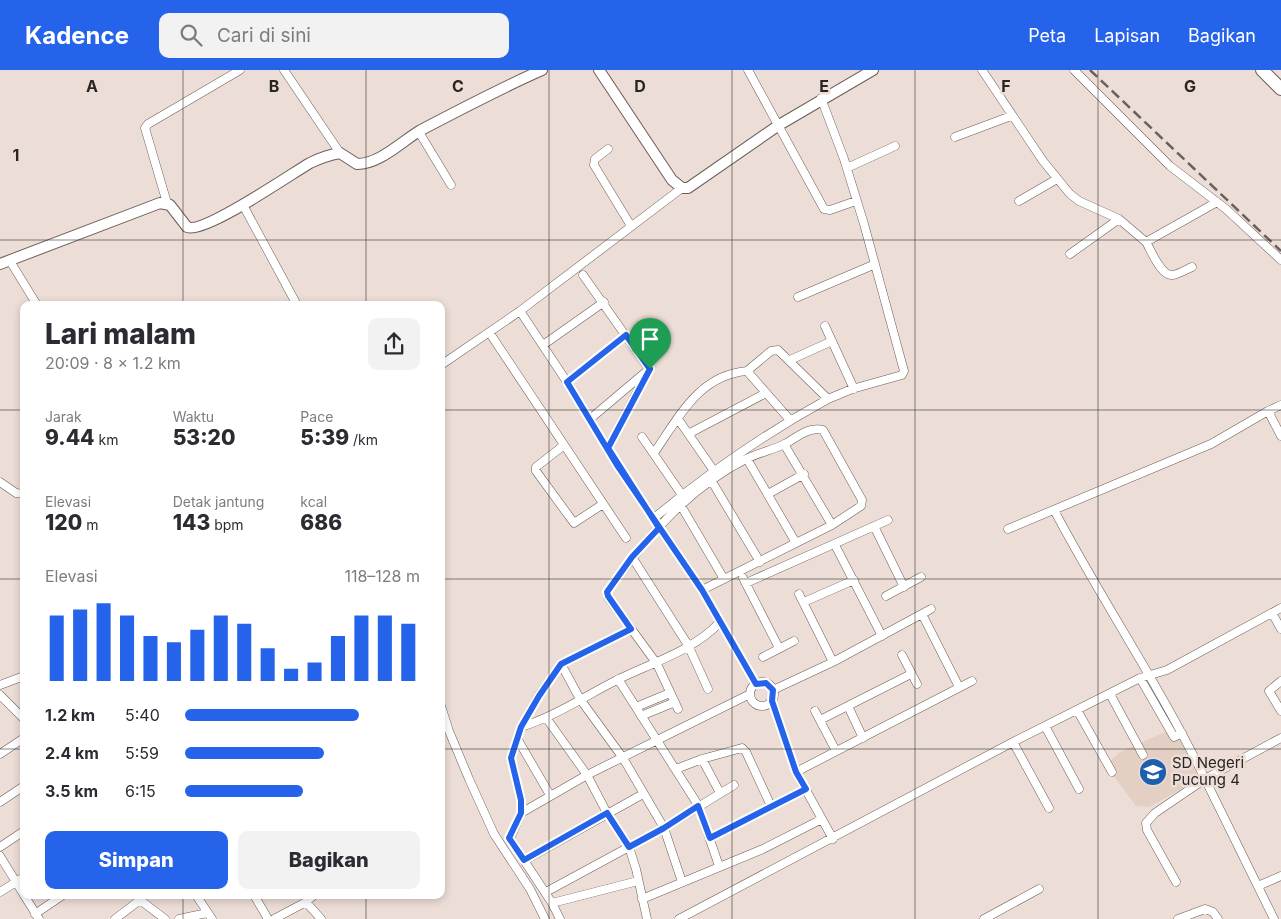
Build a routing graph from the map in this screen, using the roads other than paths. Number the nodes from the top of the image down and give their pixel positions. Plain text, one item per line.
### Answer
1 (240, 70) edge
2 (284, 70) edge
3 (542, 70) edge
4 (598, 70) edge
5 (748, 70) edge
6 (873, 70) edge
7 (982, 70) edge
8 (1074, 70) edge
9 (1262, 70) edge
10 (1271, 70) edge
11 (1281, 80) edge
12 (1281, 90) edge
13 (821, 98) junction
14 (1011, 116) junction
15 (778, 126) junction
16 (419, 132) junction
17 (954, 138) dead end
18 (895, 146) dead end
19 (608, 149) dead end
20 (340, 153) junction
21 (847, 168) junction
22 (1057, 180) junction
23 (451, 185) dead end
24 (682, 188) junction
25 (856, 201) junction
26 (1018, 201) dead end
27 (1217, 202) junction
28 (167, 203) junction
29 (243, 205) junction
30 (1119, 219) junction
31 (630, 226) junction
32 (1146, 242) junction
33 (1070, 254) dead end
34 (1281, 260) edge
35 (5, 262) edge
36 (873, 265) junction
37 (1192, 266) dead end
38 (583, 275) dead end
39 (798, 297) dead end
40 (35, 301) edge
41 (295, 301) edge
42 (604, 302) junction
43 (520, 311) junction
44 (825, 326) dead end
45 (489, 332) junction
46 (626, 335) junction
47 (832, 341) junction
48 (543, 345) junction
49 (790, 360) junction
50 (445, 362) edge
51 (650, 369) junction
52 (747, 371) junction
53 (567, 382) junction
54 (854, 388) junction
55 (766, 393) junction
56 (828, 399) junction
57 (1281, 405) edge
58 (1268, 411) junction
59 (678, 418) junction
60 (590, 419) junction
61 (790, 420) junction
62 (690, 433) junction
63 (1281, 436) edge
64 (642, 437) dead end
65 (784, 444) junction
66 (563, 446) junction
67 (608, 448) junction
68 (654, 453) junction
69 (747, 459) junction
70 (714, 471) junction
71 (804, 474) junction
72 (711, 480) junction
73 (0, 482) edge
74 (20, 494) edge
75 (768, 494) junction
76 (682, 495) junction
77 (603, 504) junction
78 (680, 504) junction
79 (1054, 510) junction
80 (653, 520) junction
81 (888, 520) dead end
82 (832, 525) junction
83 (874, 526) junction
84 (659, 528) junction
85 (1008, 529) dead end
86 (626, 538) dead end
87 (796, 543) junction
88 (835, 545) junction
89 (632, 557) junction
90 (760, 562) junction
91 (921, 577) dead end
92 (724, 579) junction
93 (854, 580) junction
94 (904, 587) junction
95 (702, 590) junction
96 (799, 594) dead end
97 (886, 596) dead end
98 (804, 602) junction
99 (1281, 608) edge
100 (931, 609) dead end
101 (1272, 613) junction
102 (922, 614) junction
103 (720, 622) junction
104 (631, 629) junction
105 (1281, 629) edge
106 (882, 636) junction
107 (794, 641) dead end
108 (688, 644) junction
109 (779, 648) junction
110 (902, 655) dead end
111 (763, 657) dead end
112 (833, 662) junction
113 (561, 664) junction
114 (656, 664) junction
115 (911, 674) junction
116 (1149, 674) junction
117 (20, 678) edge
118 (1140, 678) junction
119 (618, 679) junction
120 (1281, 681) edge
121 (972, 682) dead end
122 (756, 684) junction
123 (917, 684) dead end
124 (0, 685) edge
125 (960, 687) junction
126 (708, 689) dead end
127 (773, 690) junction
128 (670, 693) junction
129 (750, 694) junction
130 (1110, 694) junction
131 (0, 696) edge
132 (580, 699) junction
133 (772, 701) junction
134 (848, 706) junction
135 (636, 707) junction
136 (1077, 710) junction
137 (815, 711) dead end
138 (1281, 711) edge
139 (20, 715) edge
140 (641, 716) junction
141 (445, 718) edge
142 (547, 719) junction
143 (820, 720) junction
144 (1045, 726) junction
145 (521, 727) junction
146 (1182, 733) junction
147 (863, 738) junction
148 (1281, 738) edge
149 (518, 740) junction
150 (656, 740) junction
151 (20, 741) edge
152 (1013, 742) junction
153 (836, 751) junction
154 (0, 754) edge
155 (1144, 755) dead end
156 (623, 758) junction
157 (702, 759) junction
158 (676, 769) junction
159 (796, 772) junction
160 (1112, 772) dead end
161 (587, 775) junction
162 (1205, 779) junction
163 (734, 785) dead end
164 (20, 789) edge
165 (806, 789) junction
166 (1079, 789) dead end
167 (720, 793) junction
168 (643, 794) junction
169 (550, 795) junction
170 (0, 802) edge
171 (698, 806) junction
172 (771, 806) junction
173 (1049, 808) dead end
174 (521, 813) junction
175 (607, 813) junction
176 (822, 819) junction
177 (664, 828) junction
178 (20, 834) edge
179 (710, 838) junction
180 (833, 839) junction
181 (0, 847) edge
182 (629, 847) junction
183 (0, 856) edge
184 (524, 860) junction
185 (719, 866) junction
186 (1281, 876) edge
187 (20, 880) edge
188 (638, 881) junction
189 (16, 882) junction
190 (682, 882) junction
191 (1176, 882) dead end
192 (1258, 886) junction
193 (20, 888) edge
194 (1039, 890) dead end
195 (0, 892) edge
196 (546, 892) junction
197 (26, 899) edge
198 (58, 899) edge
199 (199, 899) edge
200 (256, 899) edge
201 (309, 899) edge
202 (642, 899) junction
203 (306, 902) junction
204 (552, 903) junction
205 (37, 916) edge
206 (210, 916) edge
207 (115, 919) edge
208 (165, 919) edge
209 (179, 919) edge
210 (268, 919) edge
211 (274, 919) edge
212 (321, 919) edge
213 (545, 919) edge
214 (560, 919) edge
215 (647, 919) edge
216 (678, 919) edge
217 (984, 919) edge
218 (1178, 919) edge
219 (1218, 919) edge
220 (1274, 919) edge

1 - 28 street
2 - 20 street
3 - 16 street
4 - 24 street
5 - 15 street
6 - 13 street
7 - 14 street
8 - 27 street
9 - 12 highway
10 - 11 highway
13 - 15 street
13 - 21 street
14 - 17 street
14 - 22 street
15 - 24 street
15 - 25 street
16 - 20 street
16 - 23 street
18 - 21 street
19 - 31 street
20 - 29 street
21 - 25 street
22 - 26 street
22 - 30 street
24 - 31 street
25 - 36 street
27 - 32 street
27 - 34 street
28 - 29 street
28 - 35 street
29 - 41 street
30 - 32 street
30 - 33 street
31 - 43 street
32 - 37 street
35 - 40 street
36 - 39 street
36 - 54 street
38 - 42 street
42 - 46 street
42 - 48 street
43 - 45 street
43 - 48 street
44 - 47 street
45 - 50 street
45 - 66 street
46 - 51 street
46 - 53 street
47 - 49 street
47 - 54 street
48 - 53 street
49 - 52 street
49 - 56 street
51 - 60 street
51 - 67 street
52 - 55 street
52 - 59 street
53 - 60 street
54 - 56 street
55 - 61 street
55 - 62 street
56 - 61 street
57 - 58 street
58 - 63 street
58 - 79 street
59 - 62 street
59 - 68 street
60 - 67 street
61 - 70 street
62 - 70 street
64 - 68 street
65 - 69 street
65 - 71 street
65 - 82 street
66 - 77 street
66 - 77 street
67 - 80 street
68 - 76 street
69 - 72 street
69 - 75 street
70 - 76 street
71 - 75 street
71 - 82 street
72 - 78 street
72 - 90 street
73 - 74 street
75 - 87 street
76 - 80 street
77 - 86 street
78 - 84 street
78 - 92 street
79 - 85 street
79 - 116 street
80 - 84 street
81 - 83 street
82 - 87 street
83 - 88 street
83 - 94 street
84 - 89 street
84 - 95 street
87 - 90 street
88 - 93 street
88 - 109 street
89 - 104 street
89 - 108 street
90 - 92 street
91 - 94 street
92 - 95 street
93 - 98 street
93 - 106 street
94 - 97 street
95 - 103 street
96 - 98 street
98 - 112 street
99 - 101 street
100 - 102 street
101 - 105 street
101 - 116 street
102 - 106 street
102 - 125 street
103 - 108 street
103 - 122 street
104 - 113 street
104 - 114 street
106 - 112 street
107 - 109 street
108 - 114 street
108 - 126 street
109 - 111 street
110 - 115 street
112 - 127 street
113 - 132 street
113 - 145 street
114 - 119 street
114 - 128 street
115 - 123 street
115 - 134 street
116 - 118 street
116 - 146 street
117 - 124 street
118 - 130 street
118 - 146 street
119 - 132 street
119 - 135 street
120 - 138 street
121 - 125 street
122 - 127 street
122 - 129 street
125 - 147 street
127 - 133 street
128 - 135 street
128 - 140 street
129 - 133 street
129 - 150 street
130 - 136 street
130 - 155 street
131 - 139 street
132 - 142 street
132 - 156 street
133 - 159 street
134 - 143 street
134 - 147 street
135 - 140 street
136 - 144 street
136 - 160 street
137 - 143 street
140 - 150 street
141 - 213 street
142 - 145 street
142 - 161 street
143 - 153 street
144 - 152 street
144 - 166 street
145 - 149 street
146 - 162 street
147 - 153 street
148 - 162 street
149 - 169 street
149 - 174 street
150 - 156 street
150 - 158 street
151 - 154 street
152 - 173 street
152 - 180 street
153 - 159 street
156 - 161 street
156 - 168 street
157 - 158 street
157 - 167 street
157 - 172 street
158 - 171 street
159 - 165 street
161 - 169 street
161 - 175 street
162 - 191 street
162 - 192 street
163 - 167 street
164 - 170 street
165 - 172 street
165 - 176 street
167 - 171 street
168 - 175 street
168 - 177 street
169 - 174 street
171 - 177 street
171 - 179 street
172 - 179 street
174 - 184 street
175 - 182 street
175 - 184 street
176 - 180 street
176 - 185 street
177 - 182 street
177 - 190 street
178 - 181 street
179 - 185 street
180 - 216 street
182 - 188 street
182 - 196 street
183 - 189 street
184 - 196 street
185 - 190 street
186 - 192 street
187 - 189 street
188 - 202 street
188 - 204 street
189 - 193 street
189 - 195 street
190 - 202 street
192 - 220 street
194 - 217 street
196 - 204 street
197 - 205 street
198 - 205 street
199 - 206 street
200 - 210 street
201 - 203 street
202 - 215 street
203 - 211 street
203 - 212 street
204 - 214 street
206 - 209 street
207 - 208 street
218 - 219 street

